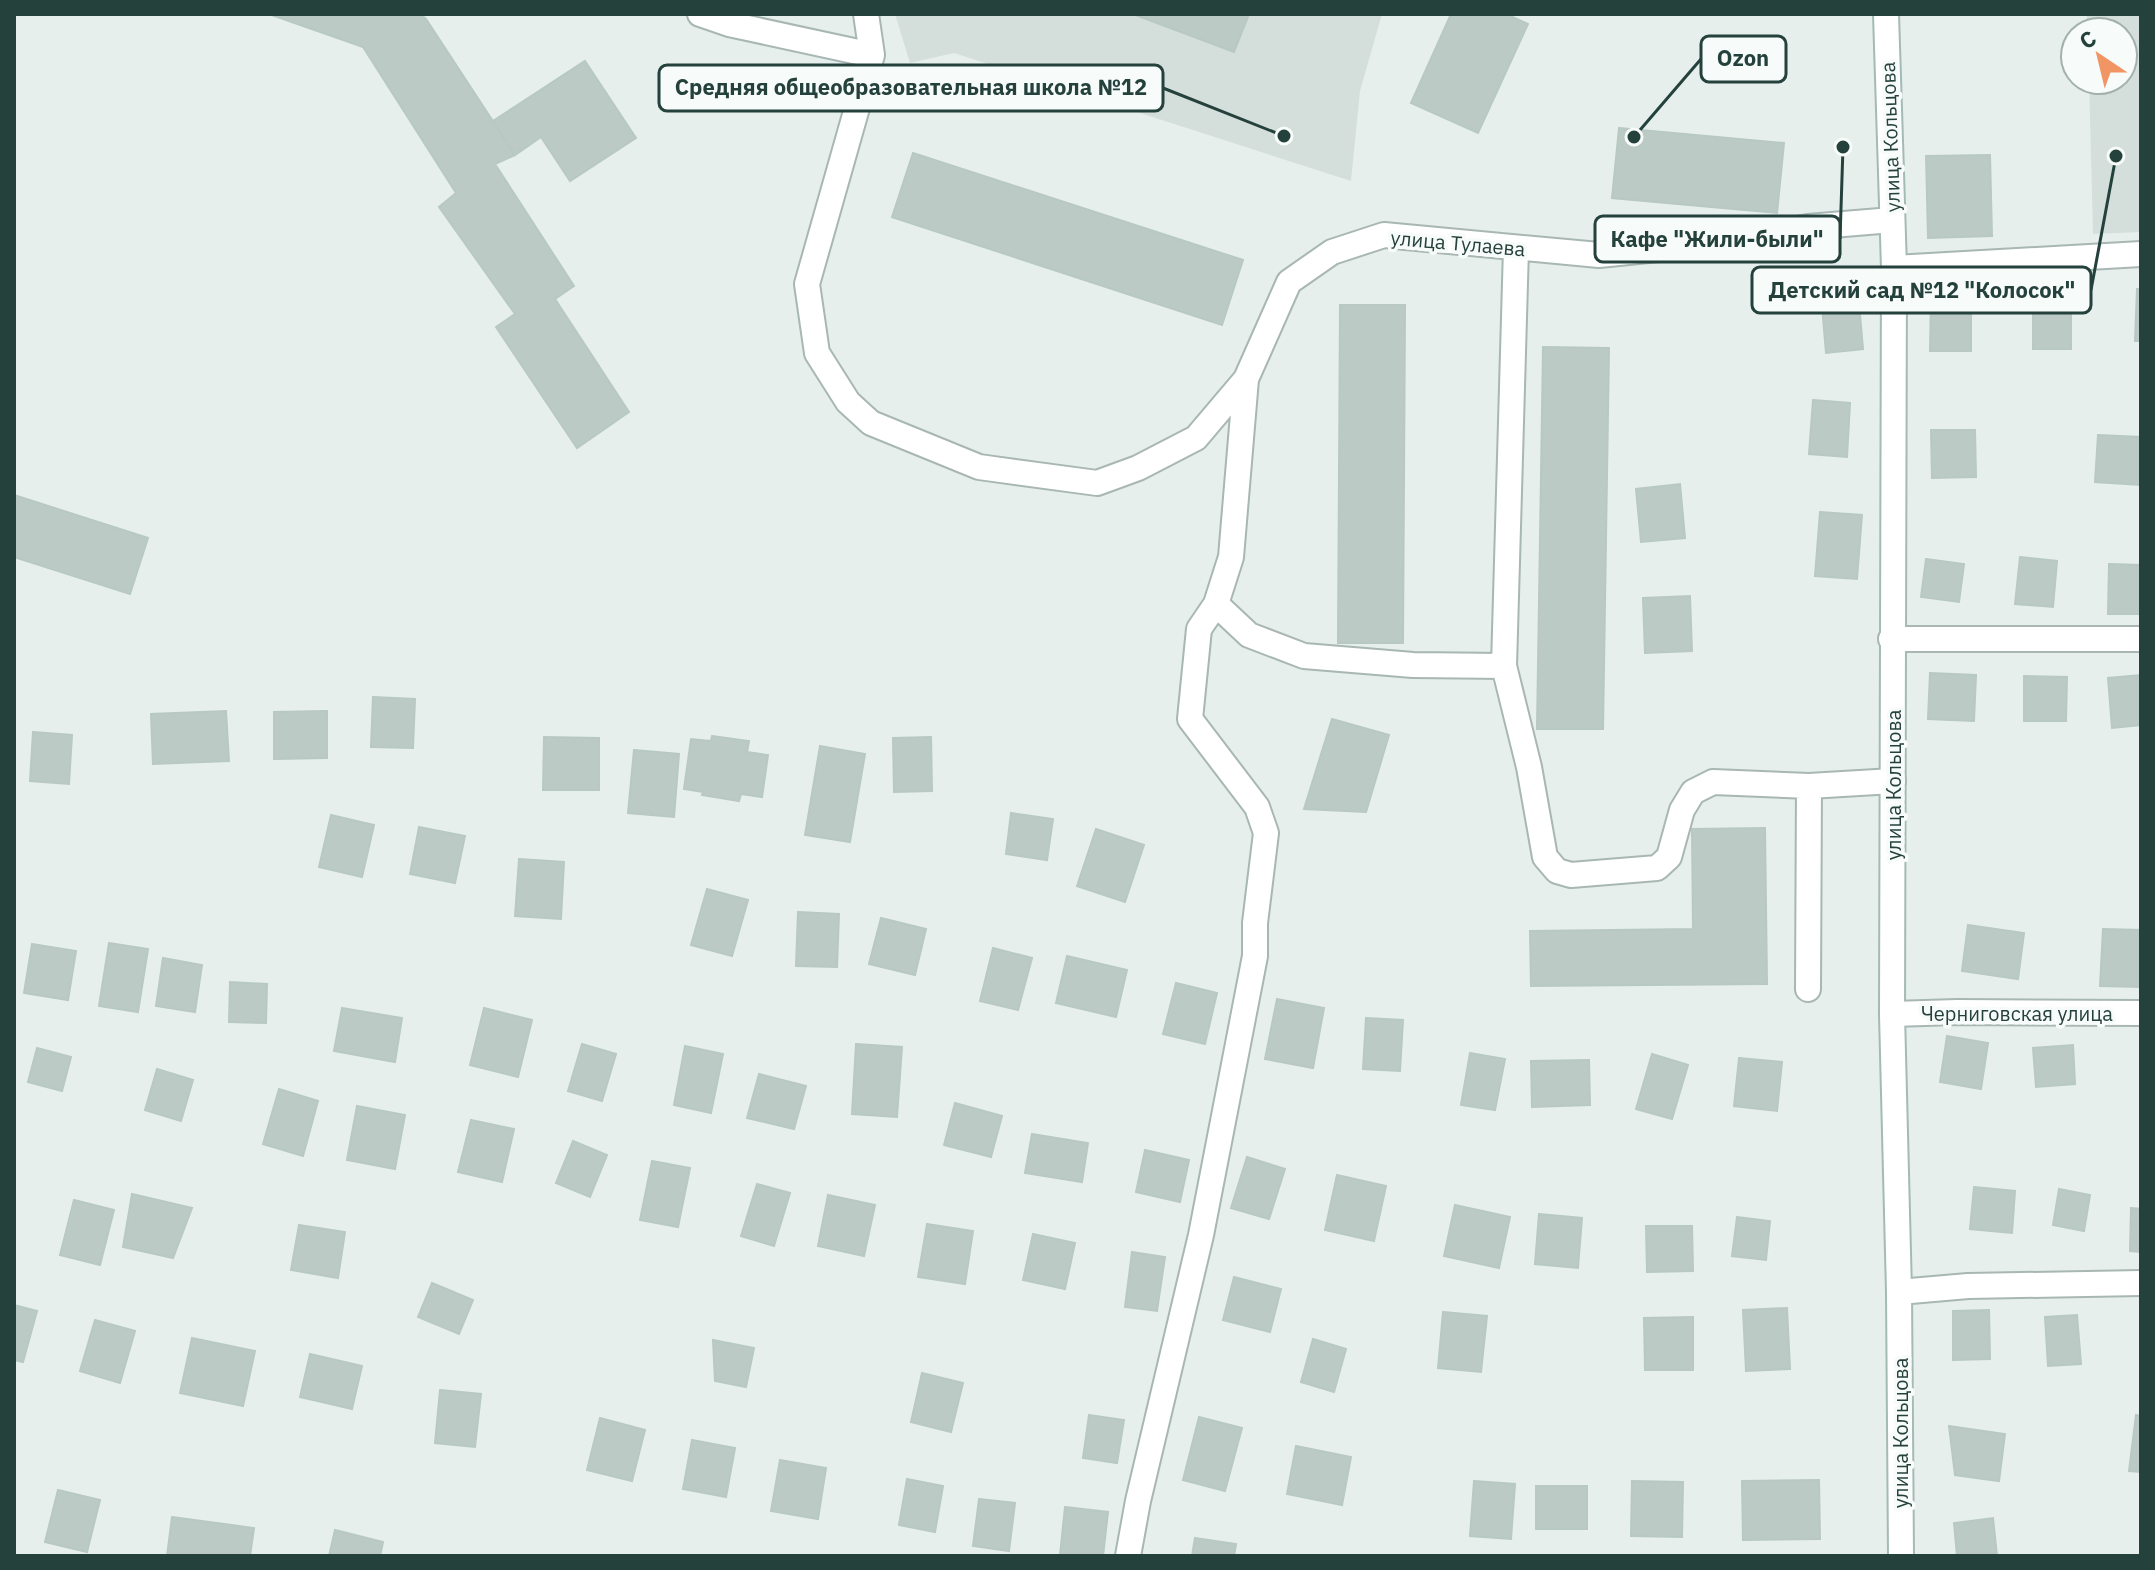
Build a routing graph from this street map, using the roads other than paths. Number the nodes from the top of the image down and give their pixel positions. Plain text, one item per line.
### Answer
1 (700, 14) edge
2 (866, 14) edge
3 (1886, 14) edge
4 (872, 55) junction
5 (1892, 220) junction
6 (1516, 248) junction
7 (2141, 254) edge
8 (1894, 268) junction
9 (1246, 379) junction
10 (1216, 604) junction
11 (1891, 639) junction
12 (2141, 639) edge
13 (1504, 666) junction
14 (1893, 781) junction
15 (1809, 786) junction
16 (1808, 989) dead end
17 (2141, 1013) edge
18 (1892, 1014) junction
19 (2141, 1283) edge
20 (1899, 1292) junction
21 (1128, 1556) edge
22 (1901, 1556) edge

1 - 4 street
2 - 4 street
3 - 5 street, улица Кольцова
4 - 9 street, улица Тулаева
5 - 6 street, улица Тулаева
5 - 8 street, улица Кольцова
6 - 9 street, улица Тулаева
6 - 13 street
7 - 8 street
8 - 11 street, улица Кольцова
9 - 10 street
10 - 13 street
10 - 21 street
11 - 12 street
11 - 14 street, улица Кольцова
13 - 15 street
14 - 15 street
14 - 18 street, улица Кольцова
15 - 16 street
17 - 18 street, Черниговская улица
18 - 20 street, улица Кольцова
19 - 20 street
20 - 22 street, улица Кольцова

